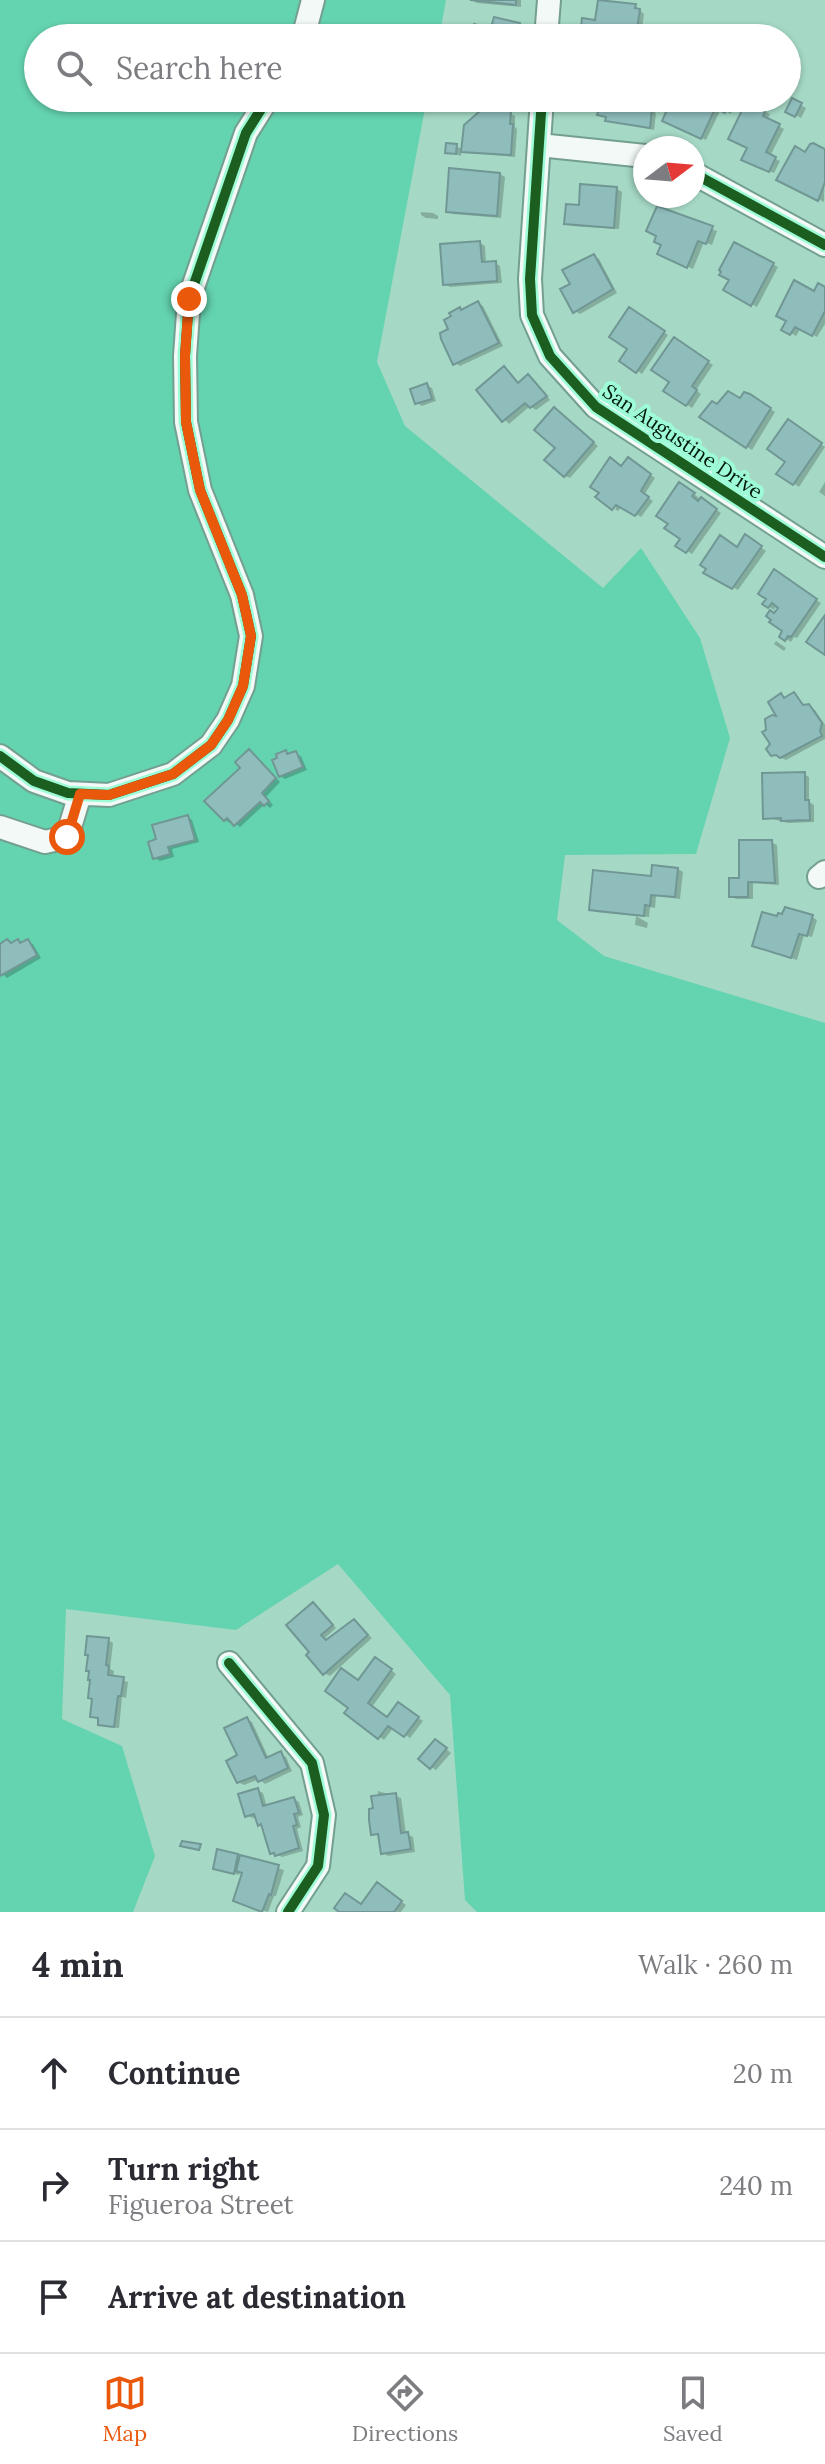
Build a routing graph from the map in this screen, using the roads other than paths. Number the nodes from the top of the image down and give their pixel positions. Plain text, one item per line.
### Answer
1 (313, 0) edge
2 (549, 0) edge
3 (307, 24) edge
4 (547, 24) edge
5 (259, 112) edge
6 (541, 112) edge
7 (539, 145) junction
8 (633, 155) edge
9 (705, 180) edge
10 (825, 245) edge
11 (825, 557) edge
12 (0, 756) edge
13 (80, 794) junction
14 (0, 827) edge
15 (229, 1663) dead end
16 (288, 1912) edge

1 - 3 street
2 - 4 street
5 - 13 street
6 - 7 street, San Augustine Drive
7 - 8 street
7 - 11 street, San Augustine Drive
9 - 10 street
12 - 13 street
13 - 14 street
15 - 16 street

